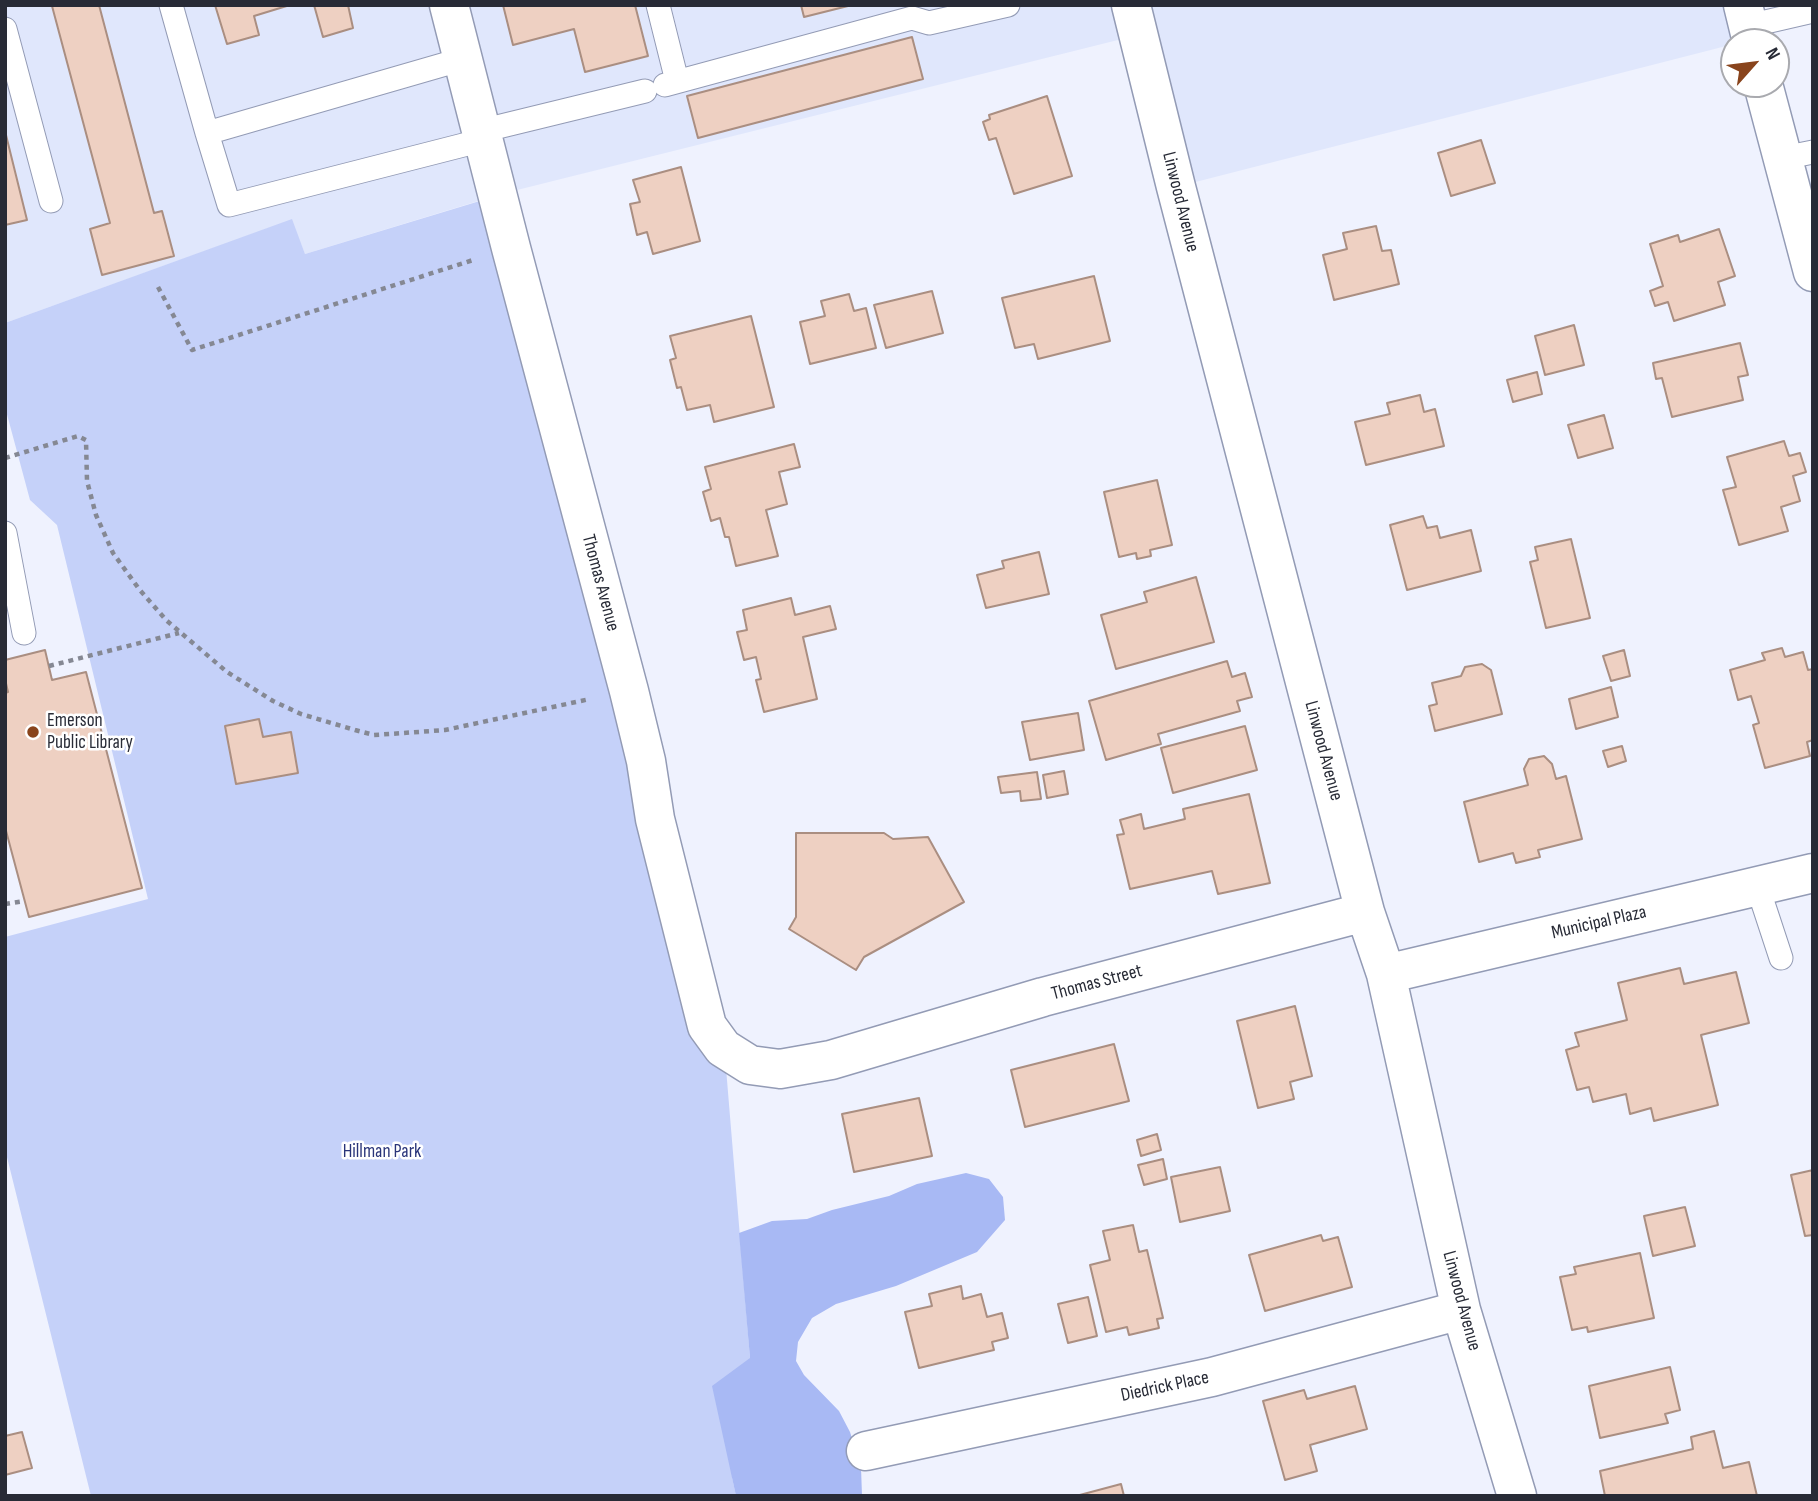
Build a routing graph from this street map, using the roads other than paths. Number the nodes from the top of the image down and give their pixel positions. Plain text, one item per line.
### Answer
1 (171, 5) edge
2 (449, 5) edge
3 (659, 5) edge
4 (1008, 5) edge
5 (1131, 5) edge
6 (1813, 11) edge
7 (1748, 24) edge
8 (5, 29) edge
9 (463, 59) junction
10 (662, 86) junction
11 (1770, 98) edge
12 (207, 133) junction
13 (482, 135) junction
14 (1798, 155) edge
15 (51, 201) dead end
16 (1813, 272) edge
17 (5, 533) edge
18 (24, 633) dead end
19 (1813, 873) edge
20 (1757, 886) junction
21 (1365, 912) junction
22 (1781, 958) dead end
23 (1387, 974) junction
24 (831, 1060) joint
25 (1461, 1310) junction
26 (866, 1451) dead end
27 (1517, 1496) edge

1 - 12 lane
2 - 9 street, Thomas Avenue
3 - 10 lane
4 - 10 lane
5 - 21 street, Linwood Avenue
6 - 7 lane
8 - 15 lane
9 - 12 lane
9 - 13 street, Thomas Avenue
10 - 13 lane
11 - 14 street
12 - 13 lane
13 - 24 street, Thomas Avenue
14 - 16 street
17 - 18 lane
19 - 20 street, Municipal Plaza
20 - 22 lane
20 - 23 street, Municipal Plaza
21 - 23 street, Linwood Avenue
21 - 24 street, Thomas Street
23 - 25 street, Linwood Avenue
25 - 26 street, Diedrick Place
25 - 27 street, Linwood Avenue

